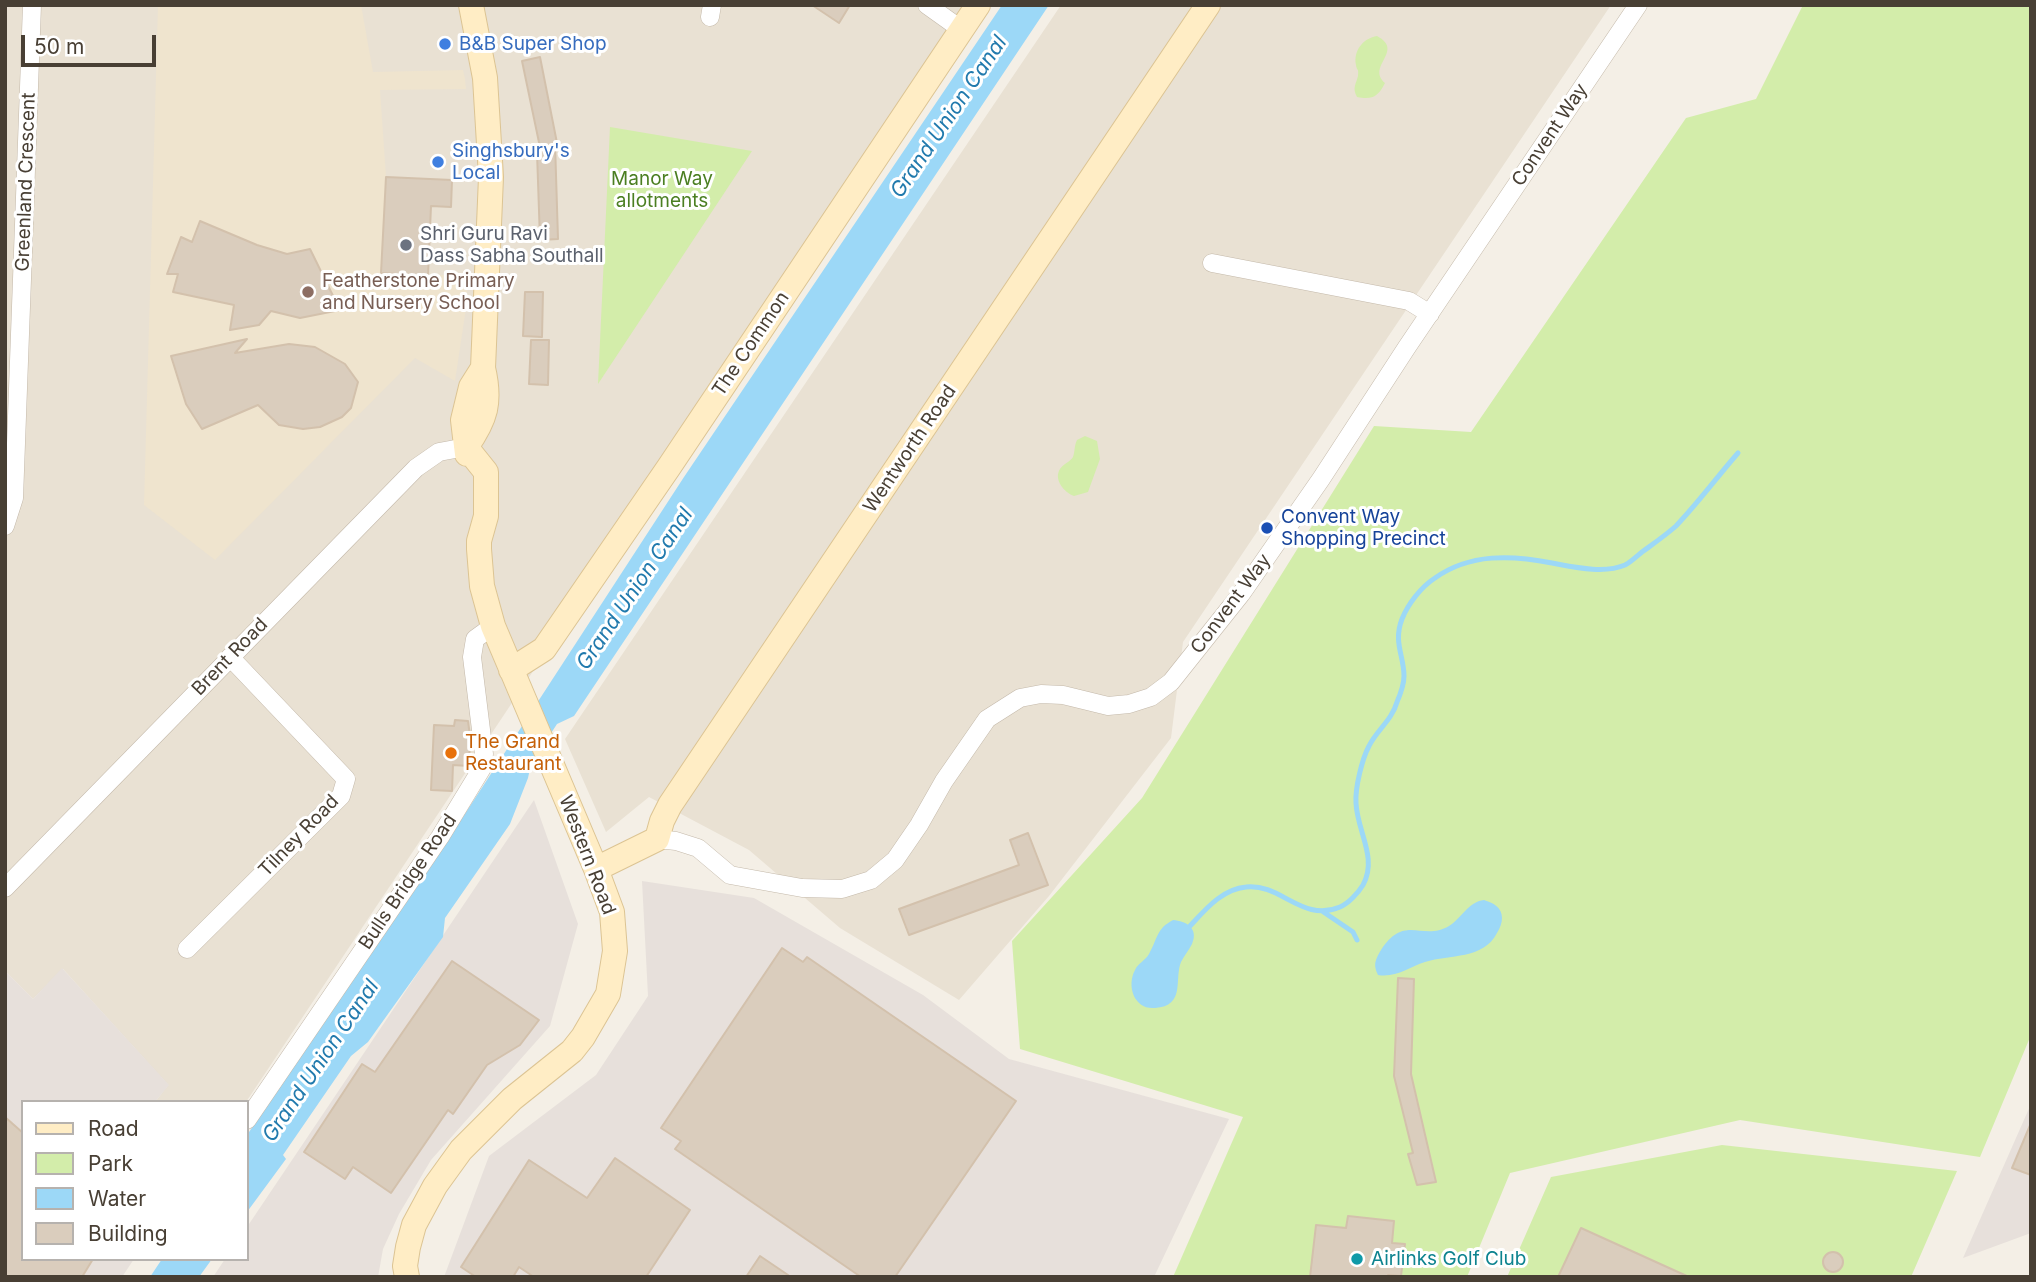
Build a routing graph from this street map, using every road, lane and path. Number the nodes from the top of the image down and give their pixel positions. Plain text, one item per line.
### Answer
1 (32, 5) edge
2 (471, 5) edge
3 (927, 5) edge
4 (978, 5) edge
5 (1209, 5) edge
6 (1638, 5) edge
7 (962, 30) junction
8 (1212, 263) dead end
9 (1430, 314) junction
10 (466, 447) junction
11 (5, 526) edge
12 (493, 626) junction
13 (230, 657) junction
14 (510, 670) junction
15 (657, 839) junction
16 (596, 869) junction
17 (5, 888) edge
18 (187, 949) dead end
19 (248, 1119) edge
20 (407, 1277) edge

1 - 11 street, Greenland Crescent
2 - 10 street
3 - 7 street
4 - 7 street, The Common
5 - 15 street, Wentworth Road
6 - 9 street, Convent Way
7 - 14 street, The Common
8 - 9 street
9 - 15 street, Convent Way
10 - 12 street, Western Road
10 - 13 street, Brent Road
12 - 14 street, Western Road
12 - 19 street, Bulls Bridge Road
13 - 17 street, Brent Road
13 - 18 street, Tilney Road
14 - 16 street, Western Road
15 - 16 street
16 - 20 street, Western Road

